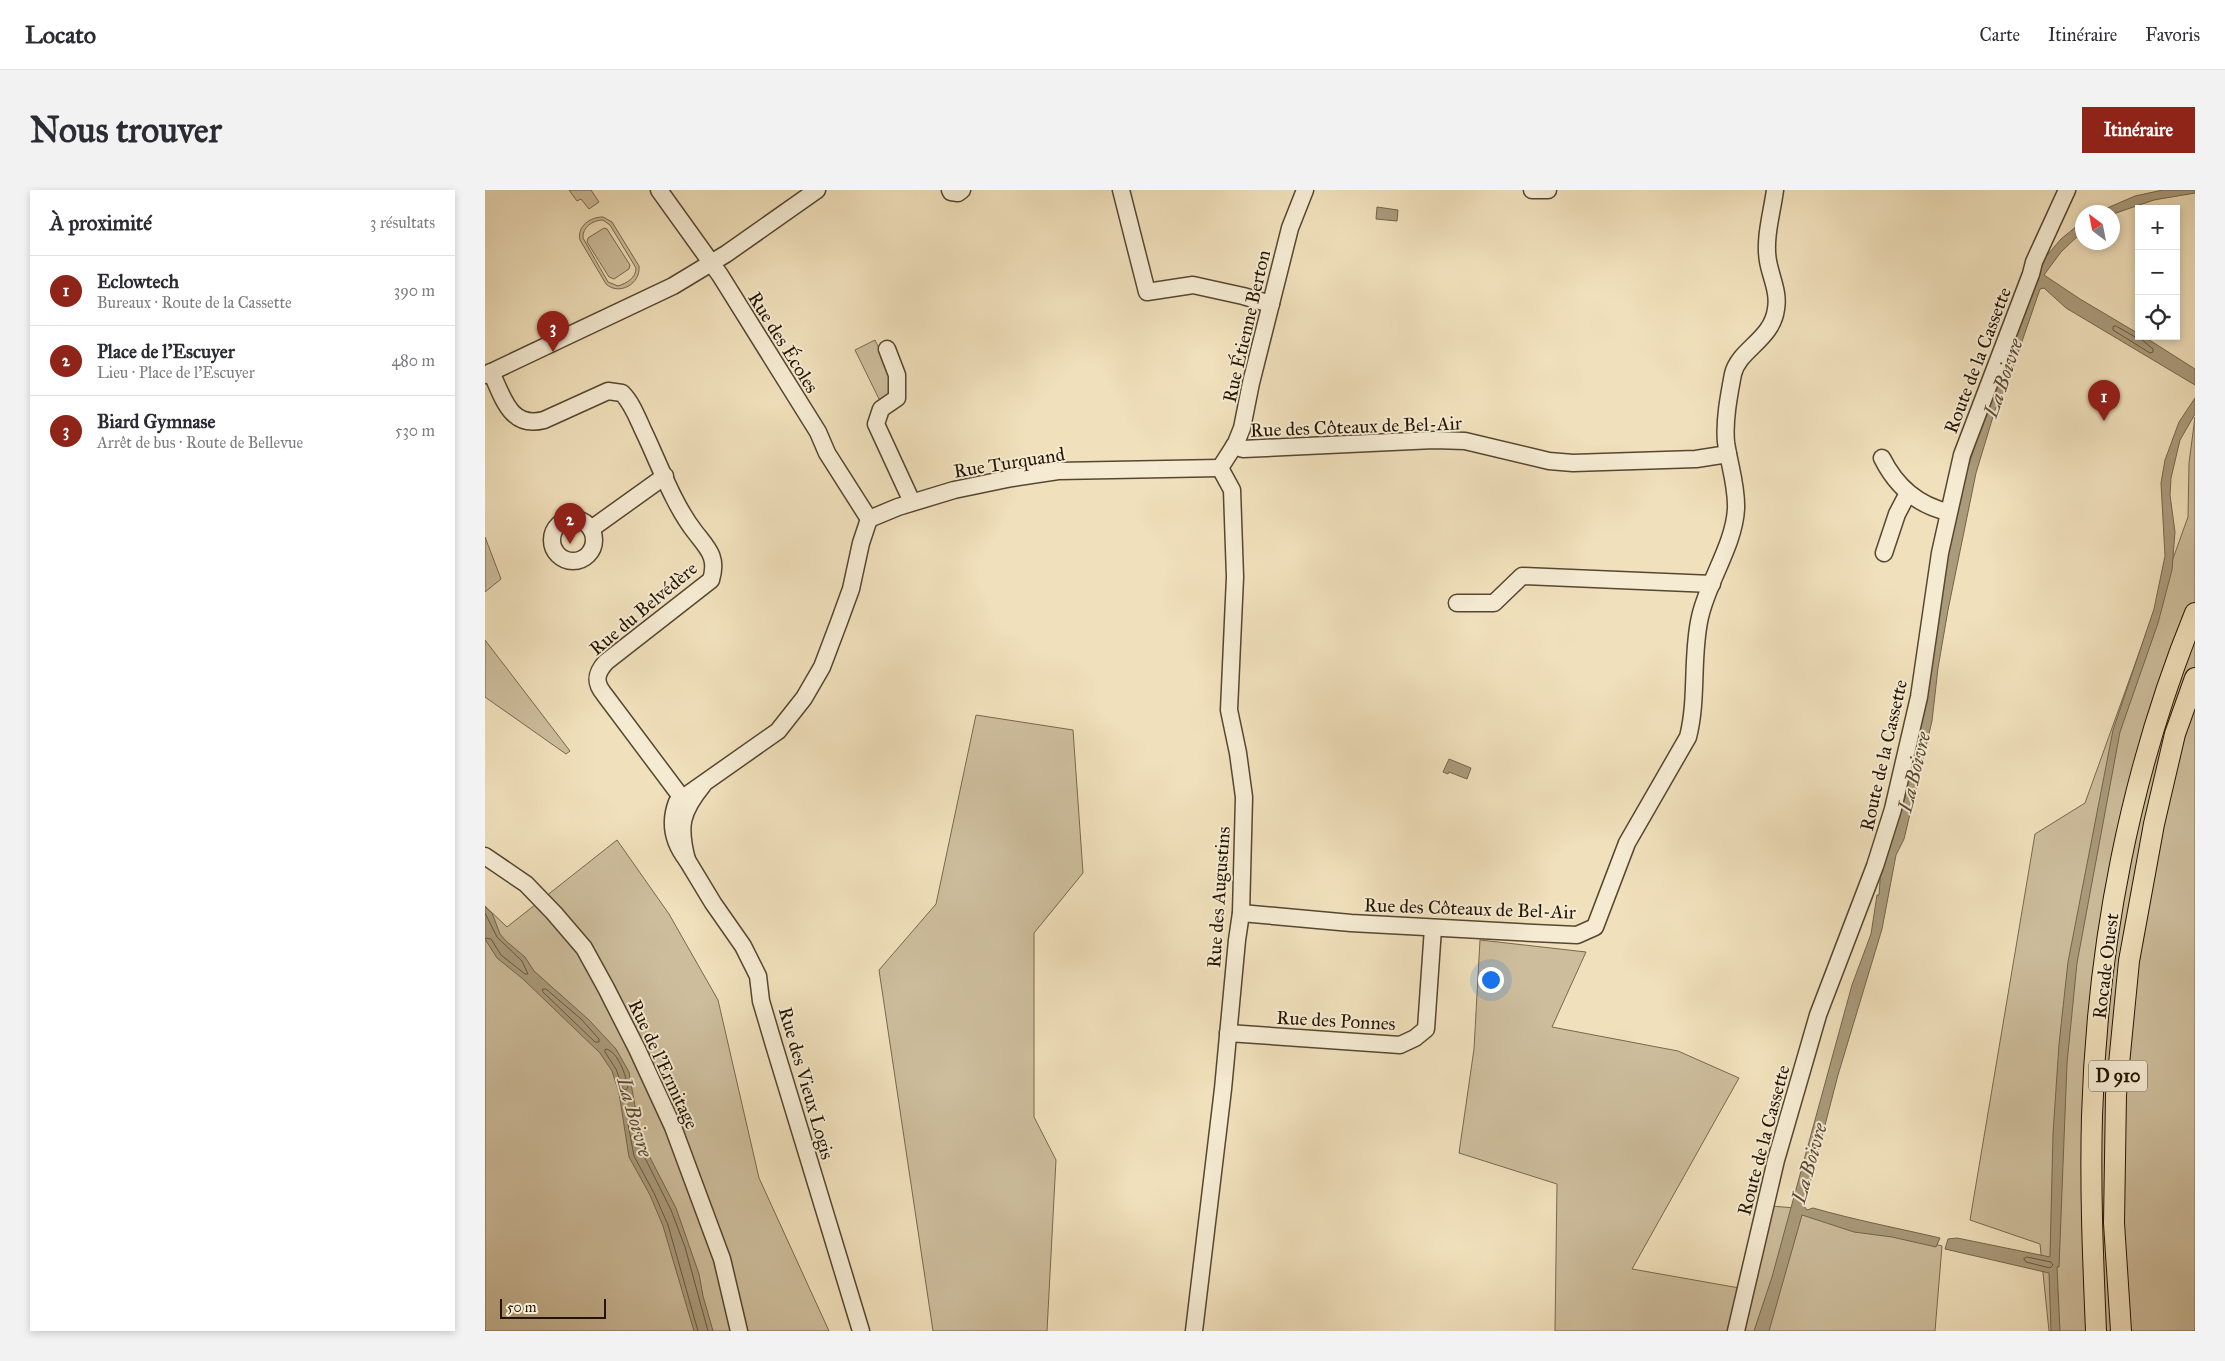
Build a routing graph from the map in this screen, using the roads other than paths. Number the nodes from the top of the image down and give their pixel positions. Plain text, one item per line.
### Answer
1 (659, 190) edge
2 (817, 190) edge
3 (950, 190) edge
4 (962, 190) edge
5 (1121, 190) edge
6 (1305, 190) edge
7 (1532, 190) edge
8 (1548, 190) edge
9 (1775, 190) edge
10 (2067, 190) edge
11 (711, 263) junction
12 (1271, 304) junction
13 (887, 349) dead end
14 (488, 373) edge
15 (1235, 446) junction
16 (1728, 454) junction
17 (1882, 458) dead end
18 (1221, 468) junction
19 (665, 476) junction
20 (1908, 493) junction
21 (913, 502) junction
22 (1948, 512) junction
23 (869, 519) junction
24 (591, 528) dead end
25 (1884, 553) dead end
26 (1712, 584) junction
27 (1457, 603) dead end
28 (2195, 613) edge
29 (2195, 678) edge
30 (686, 800) junction
31 (485, 856) edge
32 (1241, 913) junction
33 (1433, 928) junction
34 (1228, 1033) junction
35 (739, 1331) edge
36 (861, 1331) edge
37 (1194, 1331) edge
38 (1737, 1331) edge
39 (2095, 1331) edge
40 (2121, 1331) edge

1 - 11 street, Rue des Écoles
2 - 11 street
3 - 4 street
5 - 12 street
6 - 12 street, Rue Étienne Berton
7 - 8 street
9 - 16 street
10 - 22 street, Route de la Cassette
11 - 14 street
11 - 23 street, Rue des Écoles
12 - 15 street, Rue Étienne Berton
13 - 21 street
14 - 19 street, Rue du Belvédère
15 - 16 street, Rue des Côteaux de Bel-Air
15 - 18 street, Rue Étienne Berton
16 - 26 street, Rue des Côteaux de Bel-Air
17 - 20 street
18 - 21 street, Rue Turquand
18 - 32 street, Rue des Augustins
19 - 24 street
19 - 30 street, Rue du Belvédère
20 - 22 street
20 - 25 street
21 - 23 street, Rue Turquand
22 - 38 street, Route de la Cassette
23 - 30 street
26 - 27 street
26 - 33 street, Rue des Côteaux de Bel-Air
28 - 39 main road, Rocade Ouest / D 910
29 - 40 main road, Rocade Ouest / D 910
30 - 36 street, Rue des Vieux Logis
31 - 35 street, Rue de l’Ermitage
32 - 33 street, Rue des Côteaux de Bel-Air
32 - 34 street, Rue des Augustins
33 - 34 street, Rue des Ponnes
34 - 37 street, Rue des Augustins

